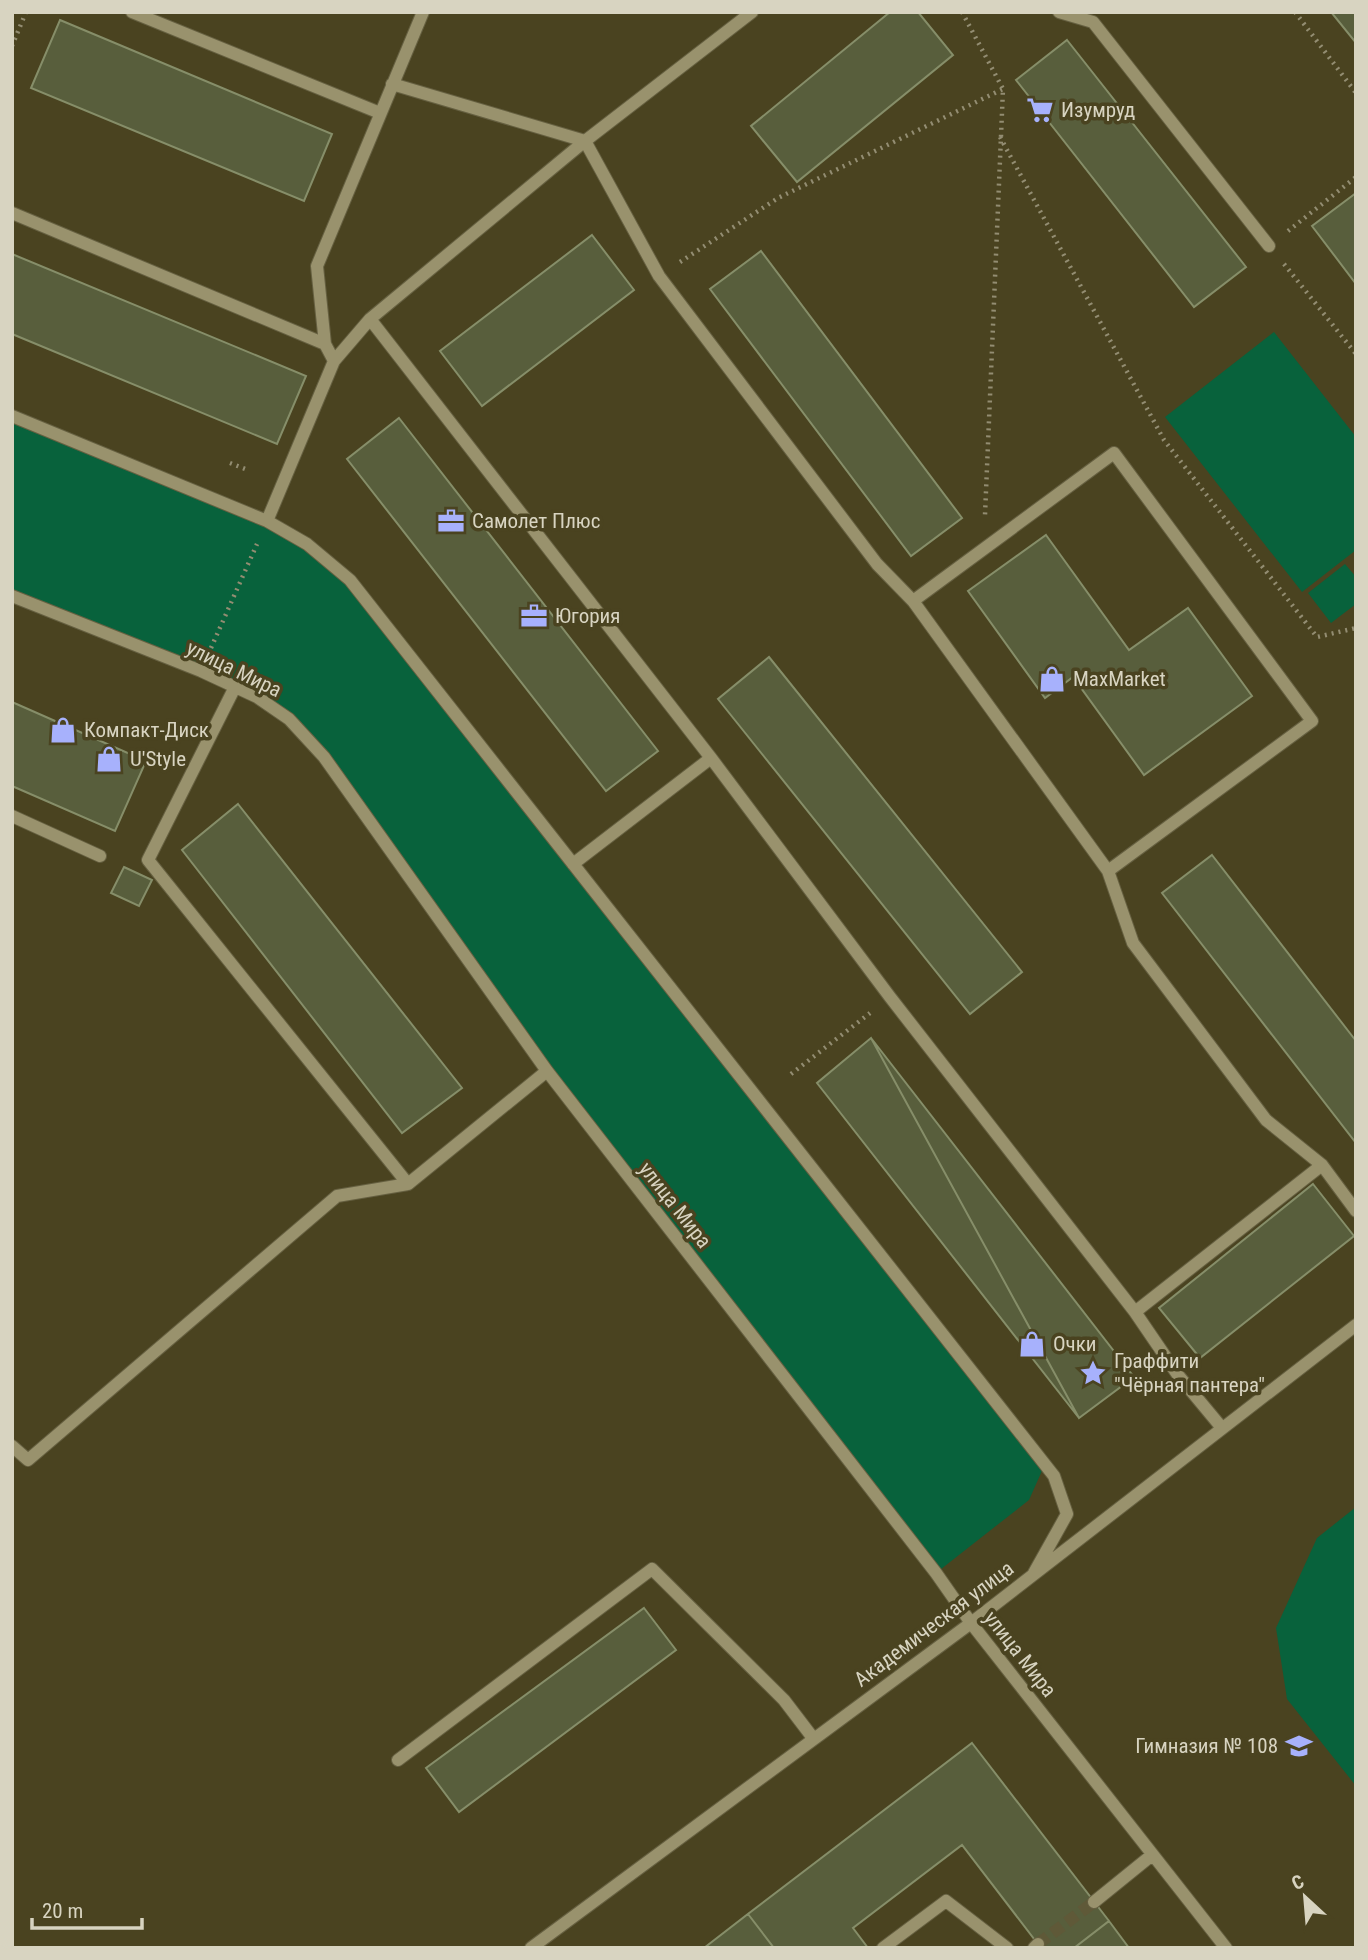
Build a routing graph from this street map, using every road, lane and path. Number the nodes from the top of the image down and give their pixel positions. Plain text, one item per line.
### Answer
1 (26, 12) edge
2 (132, 12) edge
3 (423, 12) edge
4 (752, 12) edge
5 (962, 12) edge
6 (1059, 12) edge
7 (1294, 12) edge
8 (12, 46) edge
9 (392, 84) junction
10 (1003, 89) junction
11 (1356, 93) edge
12 (380, 113) junction
13 (1000, 137) junction
14 (585, 141) junction
15 (1356, 177) edge
16 (12, 213) edge
17 (1269, 246) junction
18 (659, 276) junction
19 (370, 319) junction
20 (325, 344) junction
21 (1356, 354) edge
22 (334, 361) junction
23 (12, 416) edge
24 (230, 463) dead end
25 (248, 470) dead end
26 (267, 521) junction
27 (977, 524) dead end
28 (12, 596) edge
29 (913, 601) junction
30 (1356, 628) edge
31 (201, 671) junction
32 (234, 687) junction
33 (711, 758) junction
34 (12, 816) edge
35 (100, 856) dead end
36 (573, 864) junction
37 (1108, 871) junction
38 (890, 997) junction
39 (547, 1071) junction
40 (791, 1074) dead end
41 (1322, 1165) junction
42 (408, 1184) junction
43 (1356, 1211) edge
44 (1135, 1312) junction
45 (1356, 1325) edge
46 (1222, 1428) junction
47 (12, 1447) edge
48 (1034, 1573) junction
49 (971, 1623) junction
50 (813, 1738) junction
51 (398, 1760) dead end
52 (1152, 1854) junction
53 (1094, 1902) tunnel mouth
54 (531, 1948) edge
55 (883, 1948) edge
56 (1007, 1948) edge
57 (1226, 1948) edge

1 - 8 path
2 - 12 street
3 - 9 street
4 - 14 street
5 - 10 path
6 - 17 street
7 - 11 path
9 - 12 street
9 - 14 street
10 - 13 path
10 - 18 path
12 - 20 street
13 - 27 path
13 - 30 path
14 - 18 street
14 - 19 street
15 - 17 path
16 - 20 street
17 - 21 path
18 - 29 street
19 - 22 street
19 - 33 street
20 - 22 street
22 - 26 street
23 - 26 street
24 - 25 path
26 - 31 path
26 - 36 street
28 - 31 street, улица Мира
29 - 37 street
29 - 37 street
31 - 32 street, улица Мира
32 - 39 street, улица Мира
32 - 42 street
33 - 36 street
33 - 38 street
34 - 35 street
36 - 48 street
37 - 41 street
38 - 40 path
38 - 44 street
39 - 42 street
39 - 49 street, улица Мира
41 - 43 street
41 - 44 street
42 - 47 street
44 - 46 street
45 - 46 street, Академическая улица
46 - 48 street, Академическая улица
48 - 49 street, Академическая улица
49 - 50 street, Академическая улица
49 - 52 street, улица Мира
50 - 51 street
50 - 54 street, Академическая улица
52 - 53 street
52 - 57 street, улица Мира
55 - 56 street

